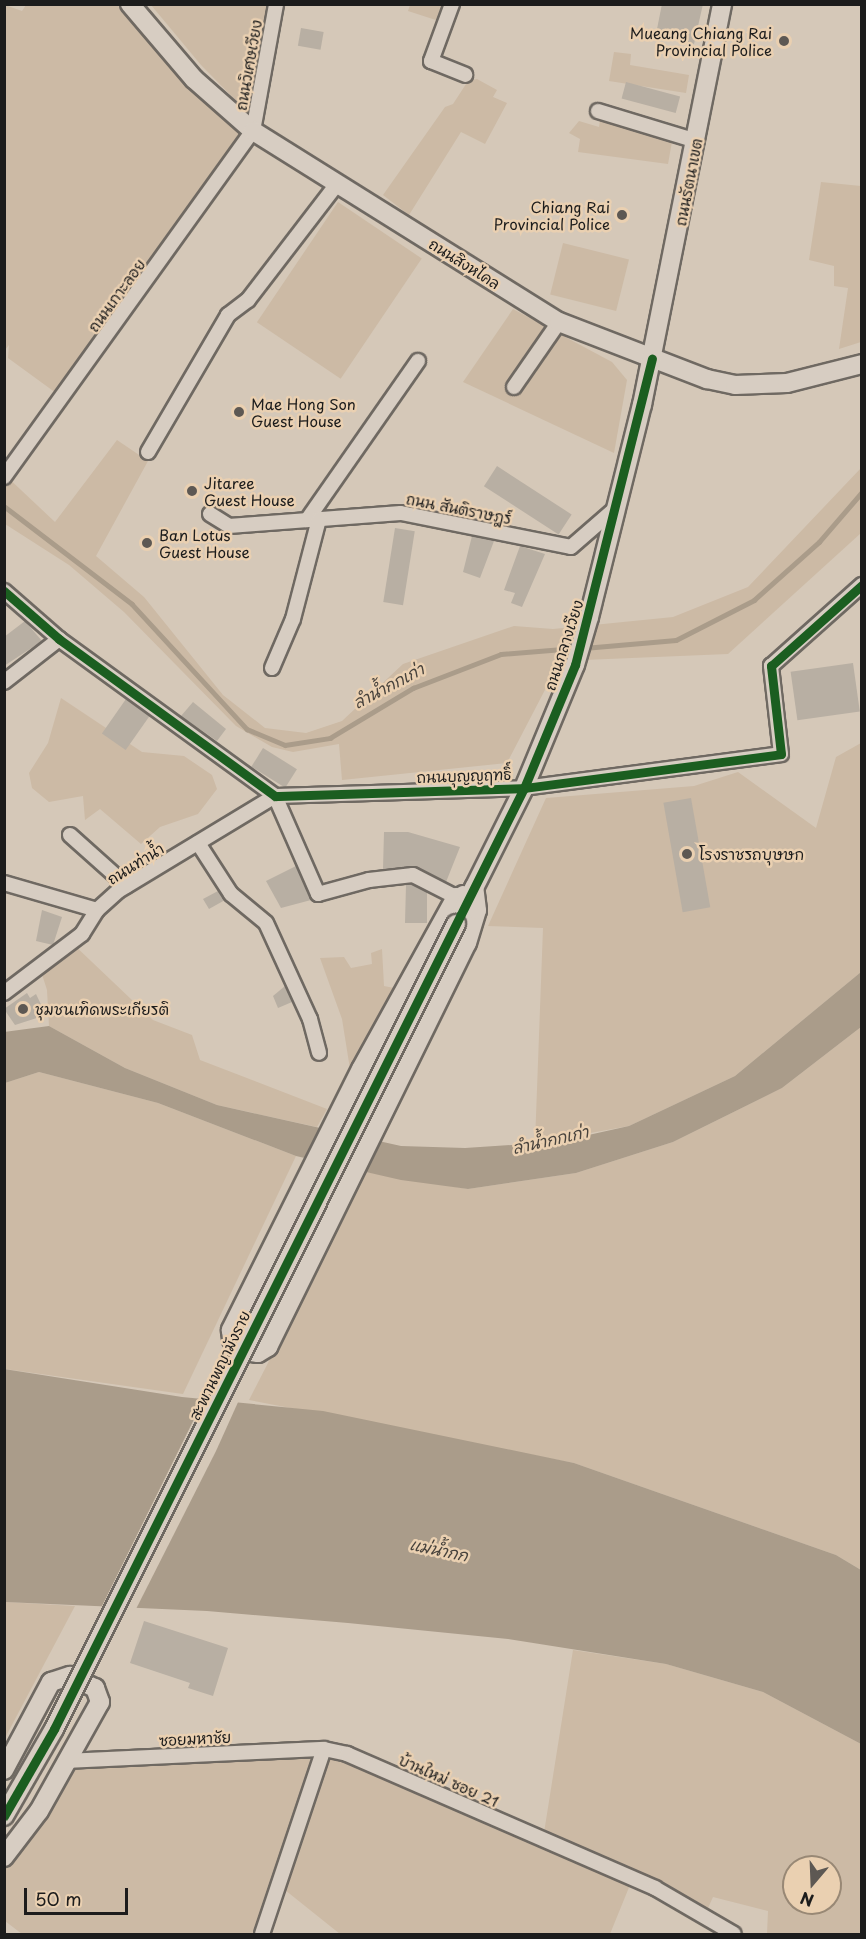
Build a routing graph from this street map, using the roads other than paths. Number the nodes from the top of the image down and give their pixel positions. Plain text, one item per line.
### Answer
1 (129, 4) edge
2 (276, 4) edge
3 (452, 4) edge
4 (722, 4) edge
5 (465, 75) dead end
6 (598, 111) dead end
7 (253, 131) junction
8 (697, 141) junction
9 (337, 184) junction
10 (559, 322) junction
11 (652, 359) junction
12 (418, 361) dead end
13 (861, 364) edge
14 (514, 387) dead end
15 (148, 452) dead end
16 (7, 475) edge
17 (617, 507) junction
18 (210, 514) dead end
19 (313, 520) junction
20 (861, 585) edge
21 (4, 591) edge
22 (59, 639) junction
23 (272, 668) dead end
24 (4, 682) edge
25 (524, 788) junction
26 (275, 795) junction
27 (70, 835) dead end
28 (198, 843) junction
29 (4, 883) edge
30 (127, 886) junction
31 (474, 887) junction
32 (456, 897) junction
33 (98, 910) junction
34 (456, 924) joint
35 (4, 993) edge
36 (319, 1053) dead end
37 (324, 1749) junction
38 (67, 1761) junction
39 (4, 1770) edge
40 (4, 1816) edge
41 (4, 1857) edge
42 (262, 1935) edge
43 (734, 1935) edge

1 - 7 main road, ถนนสิงหไคล
2 - 7 street, ถนนวิเศษเวียง
3 - 5 street
4 - 8 main road, ถนนรัตนาเขต
6 - 8 street
7 - 9 main road, ถนนสิงหไคล
7 - 16 street, ถนนเกาะลอย
8 - 11 main road, ถนนรัตนาเขต
9 - 10 main road, ถนนสิงหไคล
9 - 15 street
10 - 11 main road, ถนนสิงหไคล
10 - 14 street
11 - 13 main road, ถนนสิงหไคล
11 - 17 main road, ถนนกลางเวียง
12 - 19 street
17 - 19 street, ถนน สันติราษฎร์
17 - 25 main road, ถนนกลางเวียง
18 - 19 street, ถนน สันติราษฎร์
19 - 23 street
20 - 25 street, ถนนบุญญฤทธิ์
21 - 22 street
22 - 24 street
22 - 26 street
25 - 26 street, ถนนบุญญฤทธิ์
25 - 31 main road, ถนนกลางเวียง
26 - 28 street, ถนนท่าน้ำ
26 - 32 street
27 - 30 street
28 - 30 street, ถนนท่าน้ำ
28 - 36 street
29 - 33 street
30 - 33 street, ถนนท่าน้ำ
31 - 32 street
31 - 32 main road
31 - 34 main road, ถนนกลางเวียง
33 - 35 street, ถนนท่าน้ำ
34 - 40 main road, สะพานพญามังราย, bridge
37 - 38 street, ซอยมหาชัย
37 - 42 street
37 - 43 street, บ้านใหม่ ซอย 21
38 - 39 main road
38 - 41 main road

